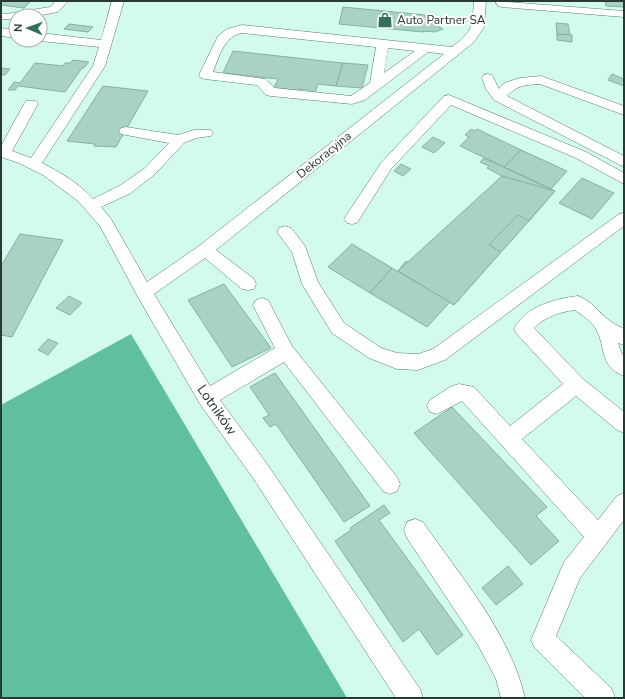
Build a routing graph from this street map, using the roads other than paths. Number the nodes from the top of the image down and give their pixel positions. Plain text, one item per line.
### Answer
1 (62, 1) edge
2 (119, 1) edge
3 (480, 1) edge
4 (501, 1) edge
5 (624, 14) edge
6 (1, 16) edge
7 (48, 38) edge
8 (383, 43) junction
9 (105, 44) junction
10 (426, 48) junction
11 (454, 51) junction
12 (488, 78) dead end
13 (376, 86) junction
14 (500, 97) junction
15 (31, 104) dead end
16 (624, 112) edge
17 (126, 131) dead end
18 (206, 133) dead end
19 (179, 140) junction
20 (2, 153) edge
21 (624, 162) edge
22 (34, 165) junction
23 (624, 179) edge
24 (91, 206) junction
25 (624, 218) edge
26 (352, 219) dead end
27 (285, 232) dead end
28 (205, 250) junction
29 (248, 284) dead end
30 (144, 292) junction
31 (262, 305) dead end
32 (604, 326) junction
33 (624, 338) edge
34 (286, 351) junction
35 (624, 368) edge
36 (576, 385) junction
37 (207, 398) junction
38 (437, 406) dead end
39 (624, 424) edge
40 (509, 438) junction
41 (390, 484) dead end
42 (624, 503) edge
43 (415, 530) dead end
44 (599, 537) junction
45 (411, 698) edge
46 (513, 698) edge
47 (603, 698) edge

1 - 6 street
2 - 9 street
3 - 11 street, Dekoracyjna
4 - 5 street
7 - 9 street
8 - 10 street
8 - 13 street
8 - 13 street
9 - 22 street
10 - 11 street
10 - 13 street
11 - 28 street, Dekoracyjna
12 - 14 street
14 - 16 street
14 - 21 street
15 - 20 street
17 - 19 street
18 - 19 street
19 - 24 street
20 - 22 street, Lotników
22 - 24 street, Lotników
23 - 26 street
24 - 30 street, Lotników
25 - 27 street
28 - 29 street
28 - 30 street, Dekoracyjna
30 - 37 street, Lotników
31 - 34 street
32 - 33 street
32 - 35 street
32 - 36 street
34 - 37 street
34 - 41 street
36 - 39 street
36 - 40 street
37 - 45 street, Lotników
38 - 40 street
40 - 44 street
42 - 44 street
43 - 46 street
44 - 47 street

